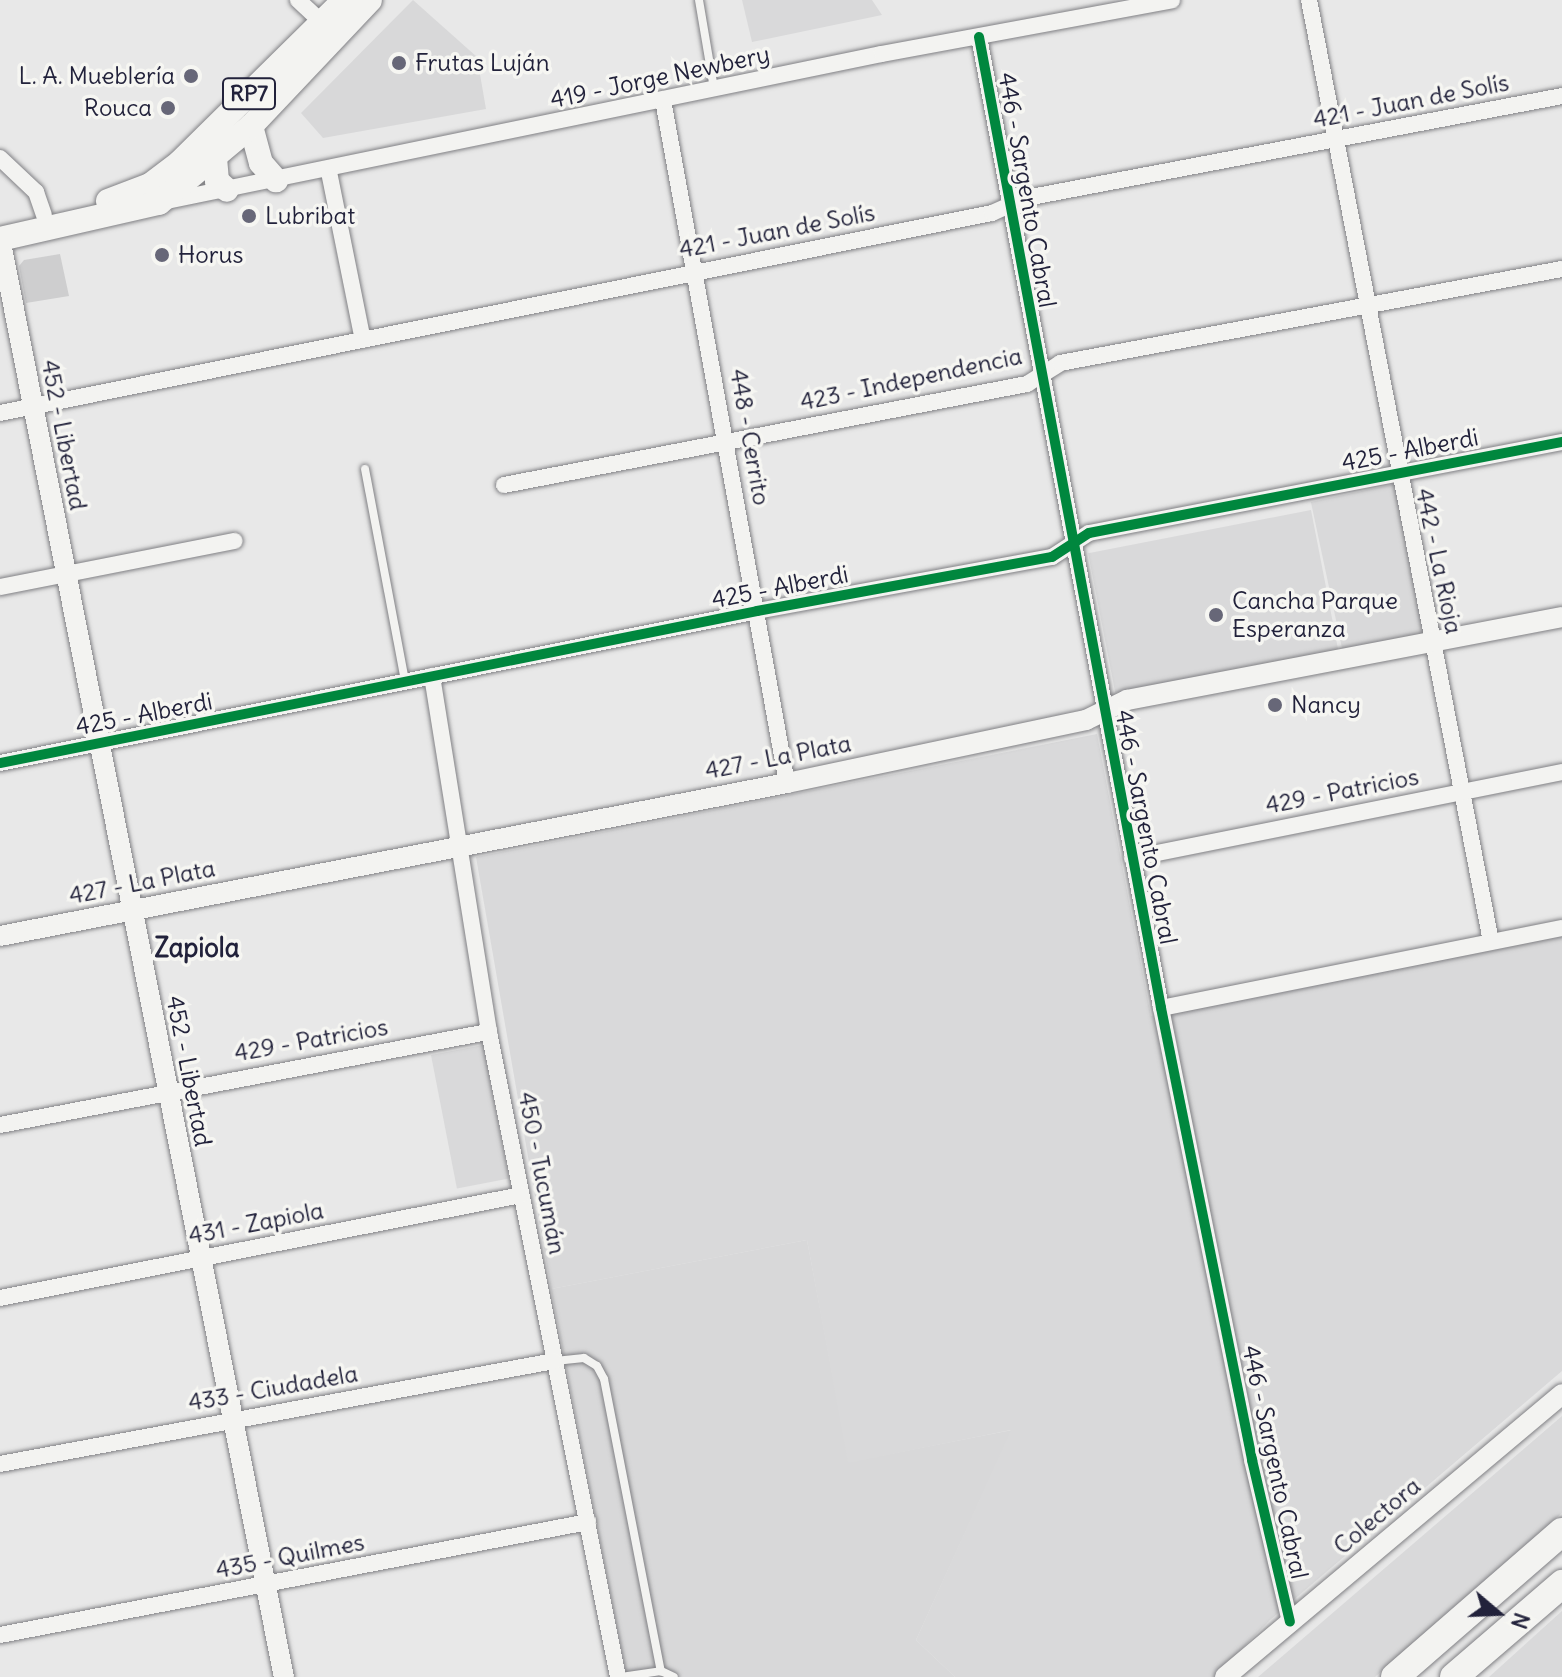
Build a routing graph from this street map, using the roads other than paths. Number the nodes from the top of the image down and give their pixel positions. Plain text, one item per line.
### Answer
1 (298, 0) edge
2 (344, 0) edge
3 (370, 0) edge
4 (699, 0) edge
5 (1172, 0) edge
6 (1309, 0) edge
7 (329, 29) junction
8 (979, 37) junction
9 (714, 89) junction
10 (1562, 96) edge
11 (663, 100) junction
12 (251, 126) junction
13 (1336, 139) junction
14 (0, 158) edge
15 (215, 158) junction
16 (329, 172) junction
17 (276, 180) junction
18 (227, 190) junction
19 (154, 194) junction
20 (40, 204) junction
21 (1008, 206) junction
22 (0, 224) edge
23 (0, 239) edge
24 (1562, 269) edge
25 (695, 271) junction
26 (1369, 303) junction
27 (363, 340) junction
28 (1041, 375) junction
29 (31, 407) junction
30 (0, 413) edge
31 (727, 441) junction
32 (1562, 442) edge
33 (365, 469) dead end
34 (1400, 472) junction
35 (504, 485) dead end
36 (235, 541) dead end
37 (1070, 543) junction
38 (65, 574) junction
39 (0, 587) edge
40 (757, 611) junction
41 (1562, 617) edge
42 (1436, 641) junction
43 (432, 676) junction
44 (405, 682) junction
45 (1103, 712) junction
46 (100, 744) junction
47 (0, 763) edge
48 (1562, 772) edge
49 (787, 783) junction
50 (1460, 792) junction
51 (462, 845) junction
52 (1132, 858) junction
53 (131, 911) junction
54 (1562, 928) edge
55 (0, 936) edge
56 (1491, 942) junction
57 (1161, 1008) junction
58 (489, 1032) junction
59 (167, 1091) junction
60 (0, 1125) edge
61 (521, 1195) junction
62 (201, 1259) junction
63 (0, 1298) edge
64 (554, 1361) junction
65 (1562, 1394) edge
66 (233, 1419) junction
67 (0, 1464) edge
68 (588, 1522) junction
69 (1562, 1532) edge
70 (1562, 1584) edge
71 (266, 1586) junction
72 (1290, 1622) junction
73 (0, 1635) edge
74 (661, 1671) junction
75 (646, 1675) edge
76 (284, 1677) edge
77 (620, 1677) edge
78 (674, 1677) edge
79 (1225, 1677) edge
80 (1395, 1677) edge
81 (1454, 1677) edge

1 - 7 street
2 - 7 main road, RP7
3 - 7 main road, RP7
4 - 9 lane
5 - 8 street, 419 - Jorge Newbery
6 - 13 street, 442 - La Rioja
7 - 12 main road, RP7
7 - 19 main road, RP7
8 - 9 street, 419 - Jorge Newbery
8 - 21 street, 446 - Sargento Cabral
9 - 11 street, 419 - Jorge Newbery
10 - 13 street, 421 - Juan de Solís
11 - 16 street, 419 - Jorge Newbery
11 - 25 street, 448 - Cerrito
12 - 15 main road, RP7
12 - 17 main road
13 - 21 street, 421 - Juan de Solís
13 - 26 street, 442 - La Rioja
14 - 20 street
15 - 18 main road
15 - 19 main road, RP7
16 - 17 street, 419 - Jorge Newbery
16 - 27 street
17 - 18 street, 419 - Jorge Newbery
18 - 19 street, 419 - Jorge Newbery
19 - 20 main road, RP7
19 - 23 main road, RP7
20 - 22 main road, RP7
21 - 25 street, 421 - Juan de Solís
21 - 28 street, 446 - Sargento Cabral
23 - 29 street, 452 - Libertad
24 - 26 street, 423 - Independencia
25 - 27 street, 421 - Juan de Solís
25 - 31 street, 448 - Cerrito
26 - 28 street, 423 - Independencia
26 - 34 street, 442 - La Rioja
27 - 29 street, 421 - Juan de Solís
28 - 31 street, 423 - Independencia
28 - 37 street, 446 - Sargento Cabral
29 - 30 street, 421 - Juan de Solís
29 - 38 street, 452 - Libertad
31 - 35 street, 423 - Independencia
31 - 40 street, 448 - Cerrito
32 - 34 street, 425 - Alberdi
33 - 44 lane
34 - 37 street, 425 - Alberdi
34 - 42 street, 442 - La Rioja
36 - 38 street
37 - 40 street, 425 - Alberdi
37 - 45 street, 446 - Sargento Cabral
38 - 39 street
38 - 46 street, 452 - Libertad
40 - 43 street, 425 - Alberdi
40 - 49 street, 448 - Cerrito
41 - 42 street, 427 - La Plata
42 - 45 street, 427 - La Plata
42 - 50 street, 442 - La Rioja
43 - 44 street, 425 - Alberdi
43 - 51 street, 450 - Tucumán
44 - 46 street, 425 - Alberdi
45 - 49 street, 427 - La Plata
45 - 52 street, 446 - Sargento Cabral
46 - 47 street, 425 - Alberdi
46 - 53 street, 452 - Libertad
48 - 50 street, 429 - Patricios
49 - 51 street, 427 - La Plata
50 - 52 street, 429 - Patricios
50 - 56 street, 442 - La Rioja
51 - 53 street, 427 - La Plata
51 - 58 street, 450 - Tucumán
52 - 57 street, 446 - Sargento Cabral
53 - 55 street, 427 - La Plata
53 - 59 street, 452 - Libertad
54 - 56 street
56 - 57 street
57 - 72 street, 446 - Sargento Cabral
58 - 59 street, 429 - Patricios
58 - 61 street, 450 - Tucumán
59 - 60 street, 429 - Patricios
59 - 62 street, 452 - Libertad
61 - 62 street, 431 - Zapiola
61 - 64 street, 450 - Tucumán
62 - 63 street, 431 - Zapiola
62 - 66 street, 452 - Libertad
64 - 66 street, 433 - Ciudadela
64 - 68 street, 450 - Tucumán
64 - 74 lane
65 - 72 street, Colectora
66 - 67 street, 433 - Ciudadela
66 - 71 street, 452 - Libertad
68 - 71 street, 435 - Quilmes
68 - 77 street, 450 - Tucumán
69 - 80 highway
70 - 81 highway
71 - 73 street, 435 - Quilmes
71 - 76 street, 452 - Libertad
72 - 79 street, Colectora
74 - 75 lane
74 - 78 lane
75 - 77 lane

